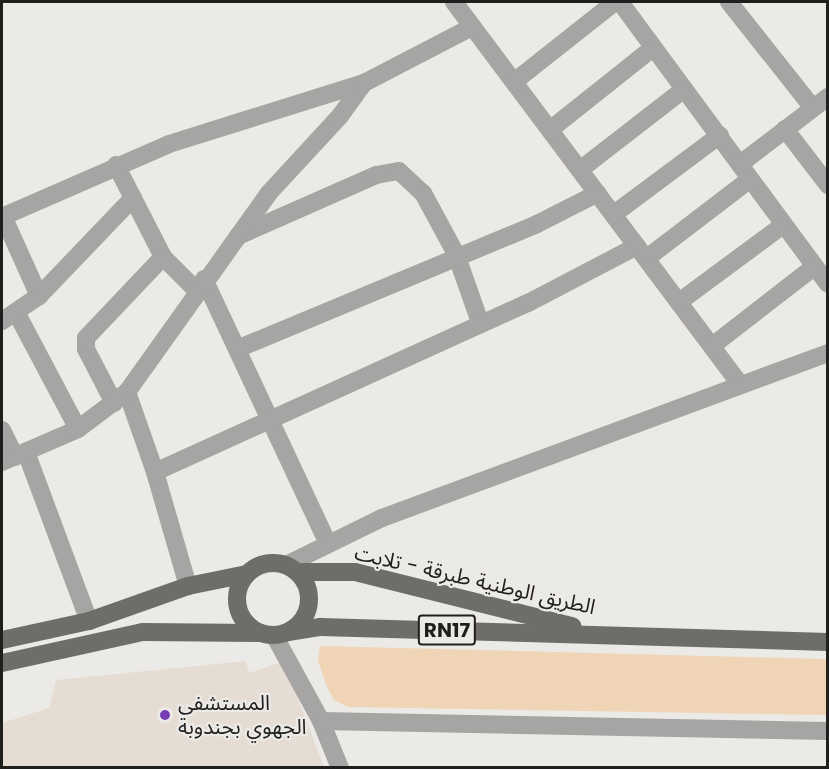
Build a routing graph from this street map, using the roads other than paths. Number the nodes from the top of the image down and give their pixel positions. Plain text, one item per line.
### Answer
1 (454, 2) edge
2 (729, 2) edge
3 (611, 3) edge
4 (472, 27) junction
5 (653, 48) junction
6 (515, 81) junction
7 (363, 84) junction
8 (684, 89) junction
9 (828, 97) edge
10 (813, 108) junction
11 (551, 129) junction
12 (785, 129) junction
13 (720, 135) junction
14 (116, 165) junction
15 (581, 170) junction
16 (744, 172) junction
17 (828, 185) edge
18 (598, 193) junction
19 (133, 198) junction
20 (614, 214) junction
21 (2, 216) edge
22 (783, 225) junction
23 (236, 236) junction
24 (642, 252) junction
25 (456, 254) junction
26 (163, 257) junction
27 (815, 266) junction
28 (200, 284) junction
29 (828, 284) edge
30 (39, 296) junction
31 (679, 302) junction
32 (9, 317) edge
33 (480, 322) junction
34 (712, 346) junction
35 (237, 349) junction
36 (828, 353) edge
37 (740, 384) junction
38 (121, 398) junction
39 (270, 419) junction
40 (78, 429) junction
41 (2, 430) edge
42 (14, 457) edge
43 (155, 472) junction
44 (327, 542) junction
45 (292, 568) junction
46 (247, 574) junction
47 (188, 586) junction
48 (89, 621) junction
49 (274, 633) junction
50 (606, 634) junction
51 (2, 640) edge
52 (828, 642) edge
53 (2, 663) edge
54 (321, 721) junction
55 (828, 731) edge
56 (340, 768) edge

1 - 4 street
2 - 10 street
3 - 5 street
3 - 6 street
4 - 6 street
4 - 7 street
5 - 8 street
5 - 11 street
6 - 11 street
7 - 14 street
7 - 23 street
8 - 13 street
8 - 15 street
9 - 10 street
10 - 12 street
11 - 15 street
12 - 16 street
12 - 17 street
13 - 16 street
13 - 20 street
14 - 19 street
14 - 21 street
15 - 18 street
16 - 22 street
16 - 24 street
18 - 20 street
18 - 25 street
19 - 26 street
19 - 30 street
20 - 24 street
21 - 30 street
22 - 27 street
22 - 31 street
23 - 25 street
23 - 28 street
24 - 31 street
24 - 33 street
25 - 33 street
25 - 35 street
26 - 28 street
26 - 38 street
27 - 29 street
27 - 34 street
28 - 35 street
28 - 38 street
30 - 32 street
31 - 34 street
32 - 40 street
33 - 39 street
34 - 37 street
35 - 39 street
36 - 37 street
37 - 44 street
38 - 40 street
38 - 43 street
39 - 43 street
39 - 44 street
40 - 42 street
41 - 42 street
42 - 48 street
43 - 47 street
44 - 45 street
45 - 46 main road, RN17
45 - 49 main road
45 - 50 main road, الطريق الوطنية طبرقة - تلابت / RN17
46 - 47 main road, RN17
46 - 49 main road
47 - 48 main road, RN17
48 - 51 main road, RN17
49 - 50 main road, الطريق الوطنية طبرقة - تلابت / RN17
49 - 53 main road, الطريق الوطنية طبرقة - تلابت / RN17
49 - 54 street
50 - 52 main road, الطريق الوطنية طبرقة - تلابت / RN17
54 - 55 street
54 - 56 street

